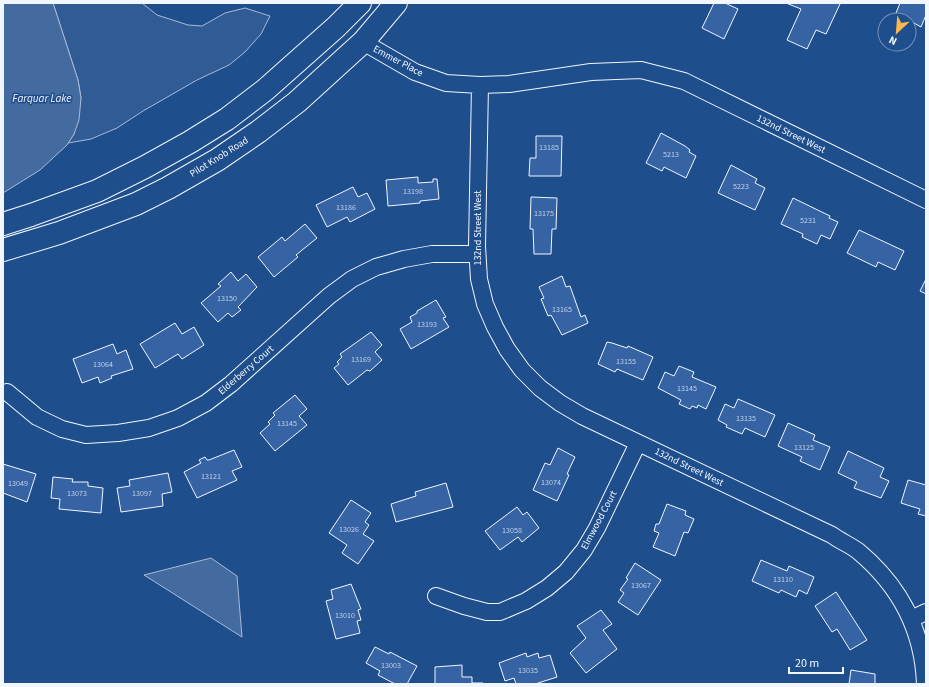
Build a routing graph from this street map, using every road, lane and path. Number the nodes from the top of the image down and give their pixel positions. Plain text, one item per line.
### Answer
1 (360, 3) edge
2 (396, 3) edge
3 (336, 27) junction
4 (363, 42) junction
5 (480, 85) junction
6 (926, 200) edge
7 (3, 224) edge
8 (3, 250) edge
9 (477, 254) junction
10 (7, 392) dead end
11 (638, 443) junction
12 (436, 596) dead end
13 (926, 612) edge
14 (911, 619) junction
15 (925, 684) edge

1 - 3 main road
2 - 4 main road, Pilot Knob Road
3 - 4 main road
3 - 7 main road
4 - 5 street, Emmer Place
4 - 8 main road, Pilot Knob Road
5 - 6 street, 132nd Street West
5 - 9 street, 132nd Street West
9 - 10 street, Elderberry Court
9 - 11 street, 132nd Street West
11 - 12 street, Elmwood Court
11 - 14 street, 132nd Street West
13 - 14 street
14 - 15 street, 132nd Street West

